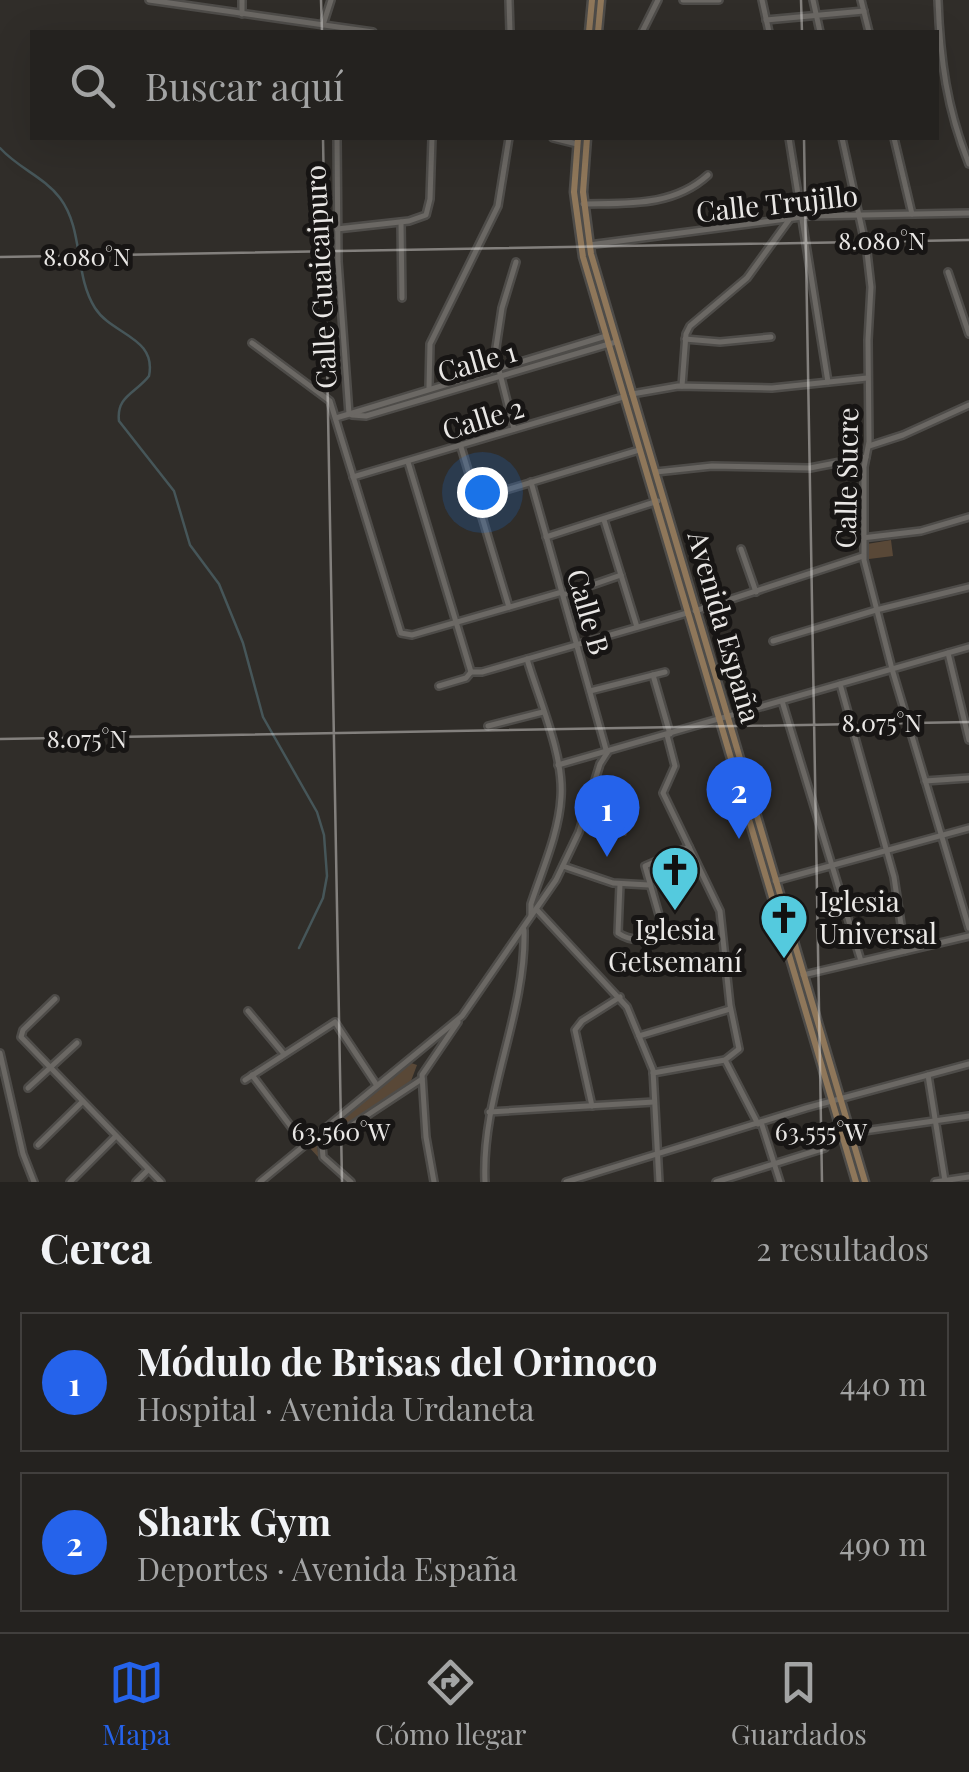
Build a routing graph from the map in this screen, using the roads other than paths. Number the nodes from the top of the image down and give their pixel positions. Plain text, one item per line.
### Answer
1 (150, 0) edge
2 (242, 0) edge
3 (331, 0) edge
4 (509, 0) edge
5 (592, 0) edge
6 (601, 0) edge
7 (658, 0) edge
8 (683, 0) edge
9 (716, 0) edge
10 (762, 0) edge
11 (813, 0) edge
12 (862, 0) edge
13 (938, 0) edge
14 (864, 12) junction
15 (242, 14) junction
16 (817, 16) junction
17 (766, 20) junction
18 (324, 25) junction
19 (346, 30) edge
20 (510, 30) edge
21 (589, 30) edge
22 (598, 30) edge
23 (643, 30) edge
24 (768, 30) edge
25 (820, 30) edge
26 (868, 30) edge
27 (939, 94) edge
28 (946, 94) junction
29 (336, 140) edge
30 (432, 140) edge
31 (510, 140) edge
32 (587, 140) edge
33 (789, 140) edge
34 (842, 140) edge
35 (894, 140) edge
36 (578, 141) edge
37 (969, 164) edge
38 (708, 175) dead end
39 (583, 204) junction
40 (969, 213) edge
41 (858, 214) junction
42 (912, 214) junction
43 (803, 216) junction
44 (790, 218) junction
45 (401, 222) junction
46 (337, 229) junction
47 (589, 246) junction
48 (516, 262) dead end
49 (948, 272) dead end
50 (402, 298) dead end
51 (969, 334) edge
52 (771, 337) dead end
53 (611, 339) junction
54 (686, 339) junction
55 (252, 343) dead end
56 (496, 368) junction
57 (499, 377) junction
58 (868, 378) junction
59 (828, 382) junction
60 (682, 386) junction
61 (429, 388) junction
62 (628, 396) junction
63 (969, 405) edge
64 (349, 414) junction
65 (336, 418) junction
66 (514, 430) junction
67 (460, 446) junction
68 (869, 446) junction
69 (639, 450) junction
70 (866, 457) junction
71 (408, 462) junction
72 (654, 472) junction
73 (353, 478) junction
74 (531, 482) junction
75 (476, 499) junction
76 (658, 501) junction
77 (969, 517) edge
78 (604, 518) junction
79 (546, 537) junction
80 (862, 538) junction
81 (741, 549) dead end
82 (864, 556) junction
83 (622, 575) junction
84 (969, 587) edge
85 (756, 592) junction
86 (562, 594) junction
87 (509, 607) junction
88 (876, 610) junction
89 (691, 612) junction
90 (455, 622) junction
91 (637, 627) junction
92 (773, 641) dead end
93 (577, 645) junction
94 (969, 646) edge
95 (948, 652) junction
96 (527, 659) junction
97 (892, 669) junction
98 (471, 672) junction
99 (664, 672) dead end
100 (653, 675) junction
101 (840, 684) junction
102 (439, 686) dead end
103 (590, 691) junction
104 (782, 701) junction
105 (543, 712) junction
106 (723, 718) junction
107 (967, 725) edge
108 (488, 726) dead end
109 (668, 734) junction
110 (969, 740) edge
111 (607, 752) junction
112 (558, 764) junction
113 (969, 778) edge
114 (925, 782) junction
115 (969, 828) edge
116 (941, 834) junction
117 (688, 846) junction
118 (887, 848) junction
119 (832, 864) junction
120 (563, 866) junction
121 (775, 881) junction
122 (620, 884) junction
123 (649, 885) junction
124 (537, 910) junction
125 (532, 918) junction
126 (524, 928) junction
127 (969, 932) edge
128 (905, 951) junction
129 (861, 961) junction
130 (803, 974) junction
131 (620, 997) junction
132 (55, 999) dead end
133 (730, 1009) junction
134 (248, 1011) dead end
135 (462, 1016) junction
136 (638, 1036) junction
137 (77, 1044) dead end
138 (0, 1053) edge
139 (284, 1054) junction
140 (410, 1057) junction
141 (724, 1060) junction
142 (969, 1064) edge
143 (50, 1068) junction
144 (653, 1073) junction
145 (928, 1074) junction
146 (252, 1075) junction
147 (422, 1075) junction
148 (245, 1080) dead end
149 (376, 1084) junction
150 (28, 1088) dead end
151 (836, 1100) junction
152 (82, 1102) junction
153 (654, 1102) junction
154 (592, 1106) junction
155 (489, 1112) junction
156 (969, 1116) edge
157 (936, 1121) junction
158 (760, 1123) junction
159 (850, 1132) junction
160 (116, 1136) junction
161 (304, 1144) junction
162 (38, 1146) dead end
163 (826, 1148) dead end
164 (656, 1156) junction
165 (775, 1164) junction
166 (149, 1170) junction
167 (969, 1178) edge
168 (732, 1180) edge
169 (945, 1180) edge
170 (574, 1181) edge
171 (34, 1182) edge
172 (70, 1182) edge
173 (136, 1182) edge
174 (161, 1182) edge
175 (260, 1182) edge
176 (351, 1182) edge
177 (434, 1182) edge
178 (485, 1182) edge
179 (566, 1182) edge
180 (659, 1182) edge
181 (716, 1182) edge
182 (780, 1182) edge
183 (856, 1182) edge
184 (865, 1182) edge
185 (935, 1182) edge

1 - 15 street
2 - 15 street
3 - 18 street
4 - 20 street
5 - 21 main road
6 - 22 main road
7 - 23 street
8 - 9 street
10 - 17 street
11 - 16 street
12 - 14 street
13 - 28 street
14 - 16 street
14 - 26 street
15 - 18 street
16 - 17 street
16 - 25 street
17 - 24 street
18 - 19 street
27 - 28 street
28 - 37 street
29 - 46 street, Calle Guaicaipuro
30 - 45 street
31 - 61 street
32 - 39 main road, Avenida España
33 - 43 street
34 - 41 street, Calle Sucre
35 - 42 street
36 - 53 main road, Avenida España
38 - 39 street
39 - 47 main road, Avenida España
40 - 42 street, Calle Trujillo
41 - 42 street, Calle Trujillo
41 - 43 street, Calle Trujillo
41 - 58 street, Calle Sucre
43 - 44 street, Calle Trujillo
43 - 59 street
44 - 47 street, Calle Trujillo
44 - 54 street
45 - 46 street
45 - 50 street
46 - 64 street, Calle Guaicaipuro
47 - 53 main road, Avenida España
48 - 56 street
49 - 51 street
52 - 54 street
53 - 56 street, Calle 1
53 - 57 street, Calle 1
53 - 62 main road, Avenida España
54 - 60 street
55 - 65 street
56 - 57 street
56 - 61 street, Calle 1
57 - 64 street, Calle 1
57 - 66 street
58 - 59 street, Calle 2
58 - 68 street, Calle Sucre
59 - 60 street, Calle 2
60 - 62 street, Calle 2
61 - 64 street, Calle 1
62 - 66 street, Calle 2
62 - 69 main road, Avenida España
62 - 72 main road, Avenida España
63 - 68 street
64 - 65 street, Calle 1
65 - 73 street
66 - 67 street, Calle 2
67 - 71 street, Calle 2
67 - 75 street
68 - 70 street, Calle Sucre
69 - 74 street
69 - 76 main road, Avenida España
70 - 72 street
70 - 80 street, Calle Sucre
71 - 73 street, Calle 2
71 - 90 street
72 - 76 main road, Avenida España
73 - 90 street
74 - 75 street
74 - 79 street, Calle B
75 - 87 street
76 - 78 street
76 - 89 main road, Avenida España
77 - 80 street
78 - 79 street
78 - 83 street
79 - 86 street, Calle B
80 - 82 street, Calle Sucre
81 - 85 street
82 - 85 street
82 - 88 street, Calle Sucre
83 - 86 street
83 - 91 street
84 - 88 street
85 - 89 street
86 - 87 street
86 - 93 street, Calle B
87 - 90 street
88 - 92 street
88 - 97 street, Calle Sucre
89 - 91 street
89 - 106 main road, Avenida España
90 - 98 street
91 - 93 street
93 - 96 street
93 - 103 street, Calle B
94 - 95 street
95 - 97 street
95 - 107 street
96 - 98 street
96 - 105 street
97 - 101 street
97 - 114 street, Calle Sucre
98 - 102 street
99 - 100 street
100 - 103 street
100 - 109 street
101 - 104 street
101 - 118 street
103 - 111 street, Calle B
104 - 106 street
104 - 119 street
105 - 108 street
105 - 112 street
106 - 109 street
106 - 121 main road, Avenida España
106 - 151 main road, Avenida España
107 - 110 street
109 - 111 street
109 - 117 street
111 - 112 street
111 - 120 street
112 - 125 street
113 - 114 street
114 - 116 street, Calle Sucre
115 - 116 street
116 - 118 street
116 - 127 street, Calle Sucre
117 - 123 street
117 - 133 street
118 - 119 street
118 - 128 street
119 - 121 street
119 - 129 street
120 - 122 street
120 - 124 street
121 - 130 main road, Avenida España
122 - 123 street
122 - 123 street
124 - 125 street
124 - 131 street
125 - 126 street
126 - 135 street
126 - 155 street
127 - 128 street
128 - 129 street
129 - 130 street
130 - 151 main road, Avenida España
131 - 136 street
131 - 154 street
132 - 143 street
133 - 136 street
133 - 141 street
134 - 139 street
135 - 140 street
135 - 147 street
136 - 144 street
137 - 143 street
138 - 171 street
139 - 146 street
139 - 149 street
140 - 147 street
140 - 149 street
141 - 144 street
141 - 158 street
142 - 145 street
143 - 150 street
143 - 152 street
144 - 153 street
145 - 151 street
145 - 157 street
146 - 148 street
146 - 161 street
147 - 176 street
147 - 177 street
149 - 161 street
151 - 158 street
151 - 159 main road, Avenida España
151 - 183 main road, Avenida España
152 - 160 street
152 - 162 street
153 - 154 street
153 - 164 street
154 - 155 street
155 - 178 street
156 - 157 street
157 - 159 street
157 - 169 street
158 - 164 street
158 - 165 street
159 - 184 main road, Avenida España
160 - 166 street
160 - 172 street
161 - 175 street
163 - 165 street
164 - 170 street
164 - 180 street
165 - 168 street
165 - 182 street
166 - 173 street
166 - 174 street
167 - 169 street
168 - 181 street
169 - 185 street
170 - 179 street

